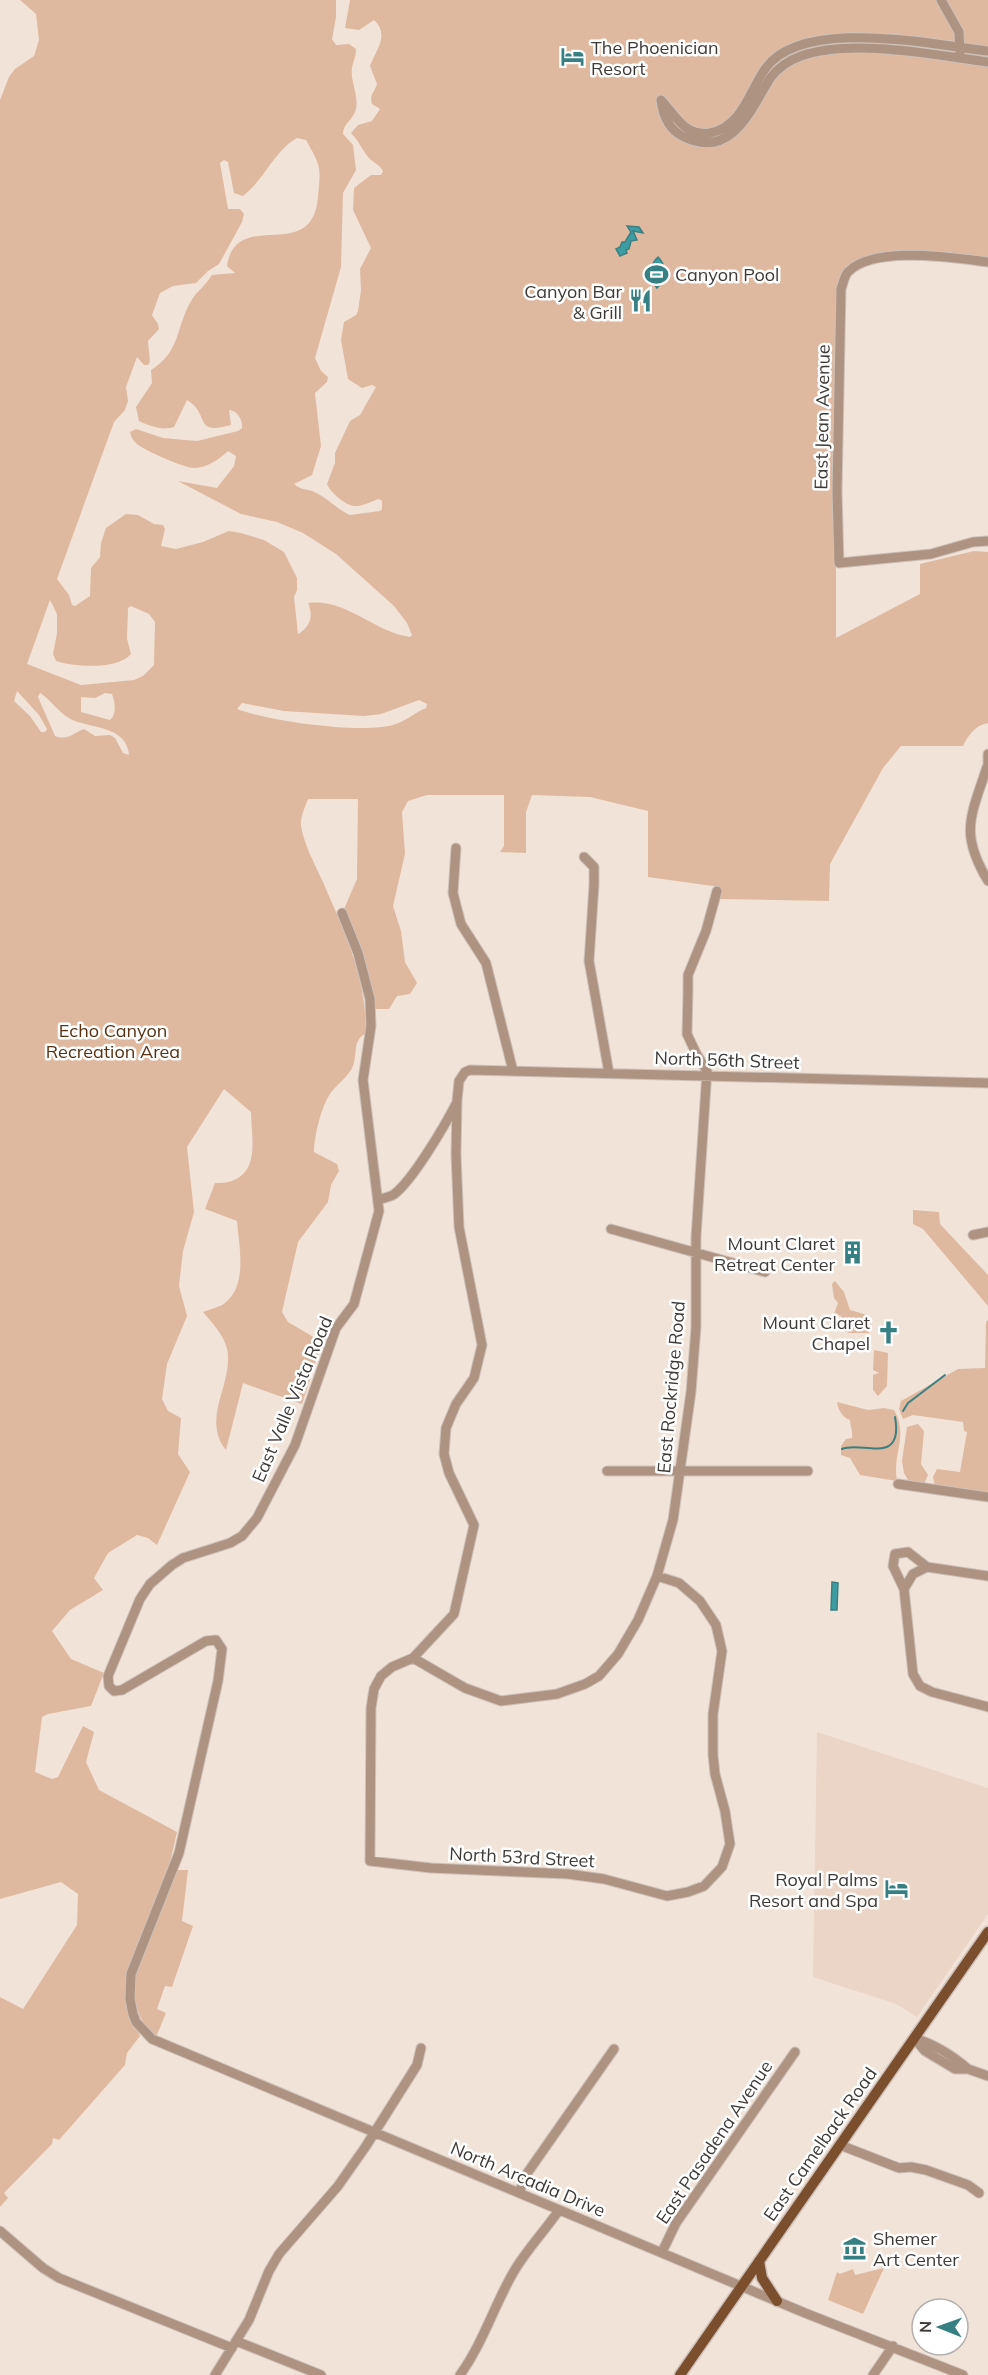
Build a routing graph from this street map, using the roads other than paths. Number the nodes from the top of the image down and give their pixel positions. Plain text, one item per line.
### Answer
1 (941, 0) edge
2 (960, 48) junction
3 (988, 51) edge
4 (959, 58) junction
5 (988, 63) edge
6 (988, 262) edge
7 (988, 541) edge
8 (988, 754) edge
9 (988, 766) edge
10 (456, 848) dead end
11 (584, 857) dead end
12 (988, 881) edge
13 (717, 891) dead end
14 (342, 913) dead end
15 (513, 1071) junction
16 (609, 1073) junction
17 (706, 1077) junction
18 (988, 1083) edge
19 (457, 1101) junction
20 (379, 1200) junction
21 (611, 1229) dead end
22 (988, 1232) edge
23 (973, 1235) dead end
24 (697, 1253) junction
25 (765, 1272) dead end
26 (681, 1470) junction
27 (607, 1471) dead end
28 (808, 1471) dead end
29 (898, 1484) dead end
30 (988, 1497) edge
31 (927, 1567) junction
32 (657, 1575) junction
33 (988, 1576) edge
34 (904, 1589) junction
35 (413, 1658) junction
36 (988, 1707) edge
37 (988, 1932) edge
38 (914, 2038) junction
39 (152, 2039) joint
40 (422, 2048) dead end
41 (614, 2049) dead end
42 (795, 2052) dead end
43 (988, 2076) edge
44 (375, 2133) junction
45 (840, 2145) junction
46 (519, 2192) junction
47 (979, 2193) dead end
48 (559, 2210) junction
49 (0, 2231) edge
50 (662, 2252) junction
51 (759, 2261) junction
52 (741, 2286) junction
53 (777, 2301) junction
54 (234, 2344) junction
55 (893, 2346) junction
56 (215, 2375) edge
57 (321, 2375) edge
58 (460, 2375) edge
59 (680, 2375) edge
60 (873, 2375) edge
61 (963, 2375) edge

1 - 2 street
2 - 3 street
2 - 4 street
2 - 4 street
4 - 5 street
6 - 7 street, East Jean Avenue
8 - 9 street
9 - 12 street
10 - 15 street
11 - 16 street
13 - 17 street, East Rockridge Road
14 - 20 street, East Valle Vista Road
15 - 16 street, North 56th Street
15 - 19 street, North 56th Street
16 - 17 street, North 56th Street
17 - 18 street, North 56th Street
17 - 24 street, East Rockridge Road
19 - 20 street
19 - 35 street
20 - 39 street, East Valle Vista Road
21 - 24 street
22 - 23 street
24 - 25 street
24 - 26 street, East Rockridge Road
26 - 27 street
26 - 28 street
26 - 32 street, East Rockridge Road
29 - 30 street
31 - 33 street
31 - 34 street
31 - 34 street
32 - 35 street, East Rockridge Road
32 - 35 street, North 53rd Street
34 - 36 street
37 - 38 main road, East Camelback Road
38 - 43 street
38 - 45 main road, East Camelback Road
39 - 44 street, North Arcadia Drive
40 - 44 street
41 - 46 street
42 - 50 street, East Pasadena Avenue
44 - 46 street, North Arcadia Drive
44 - 54 street
45 - 47 street
45 - 51 main road, East Camelback Road
46 - 48 street, North Arcadia Drive
48 - 50 street, North Arcadia Drive
48 - 58 street
49 - 54 street
50 - 52 street, North Arcadia Drive
51 - 52 main road, East Camelback Road
51 - 53 main road
52 - 53 street, North Arcadia Drive
52 - 59 main road, East Camelback Road
53 - 55 street, North Arcadia Drive
54 - 56 street
54 - 57 street
55 - 60 street
55 - 61 street, North Arcadia Drive

